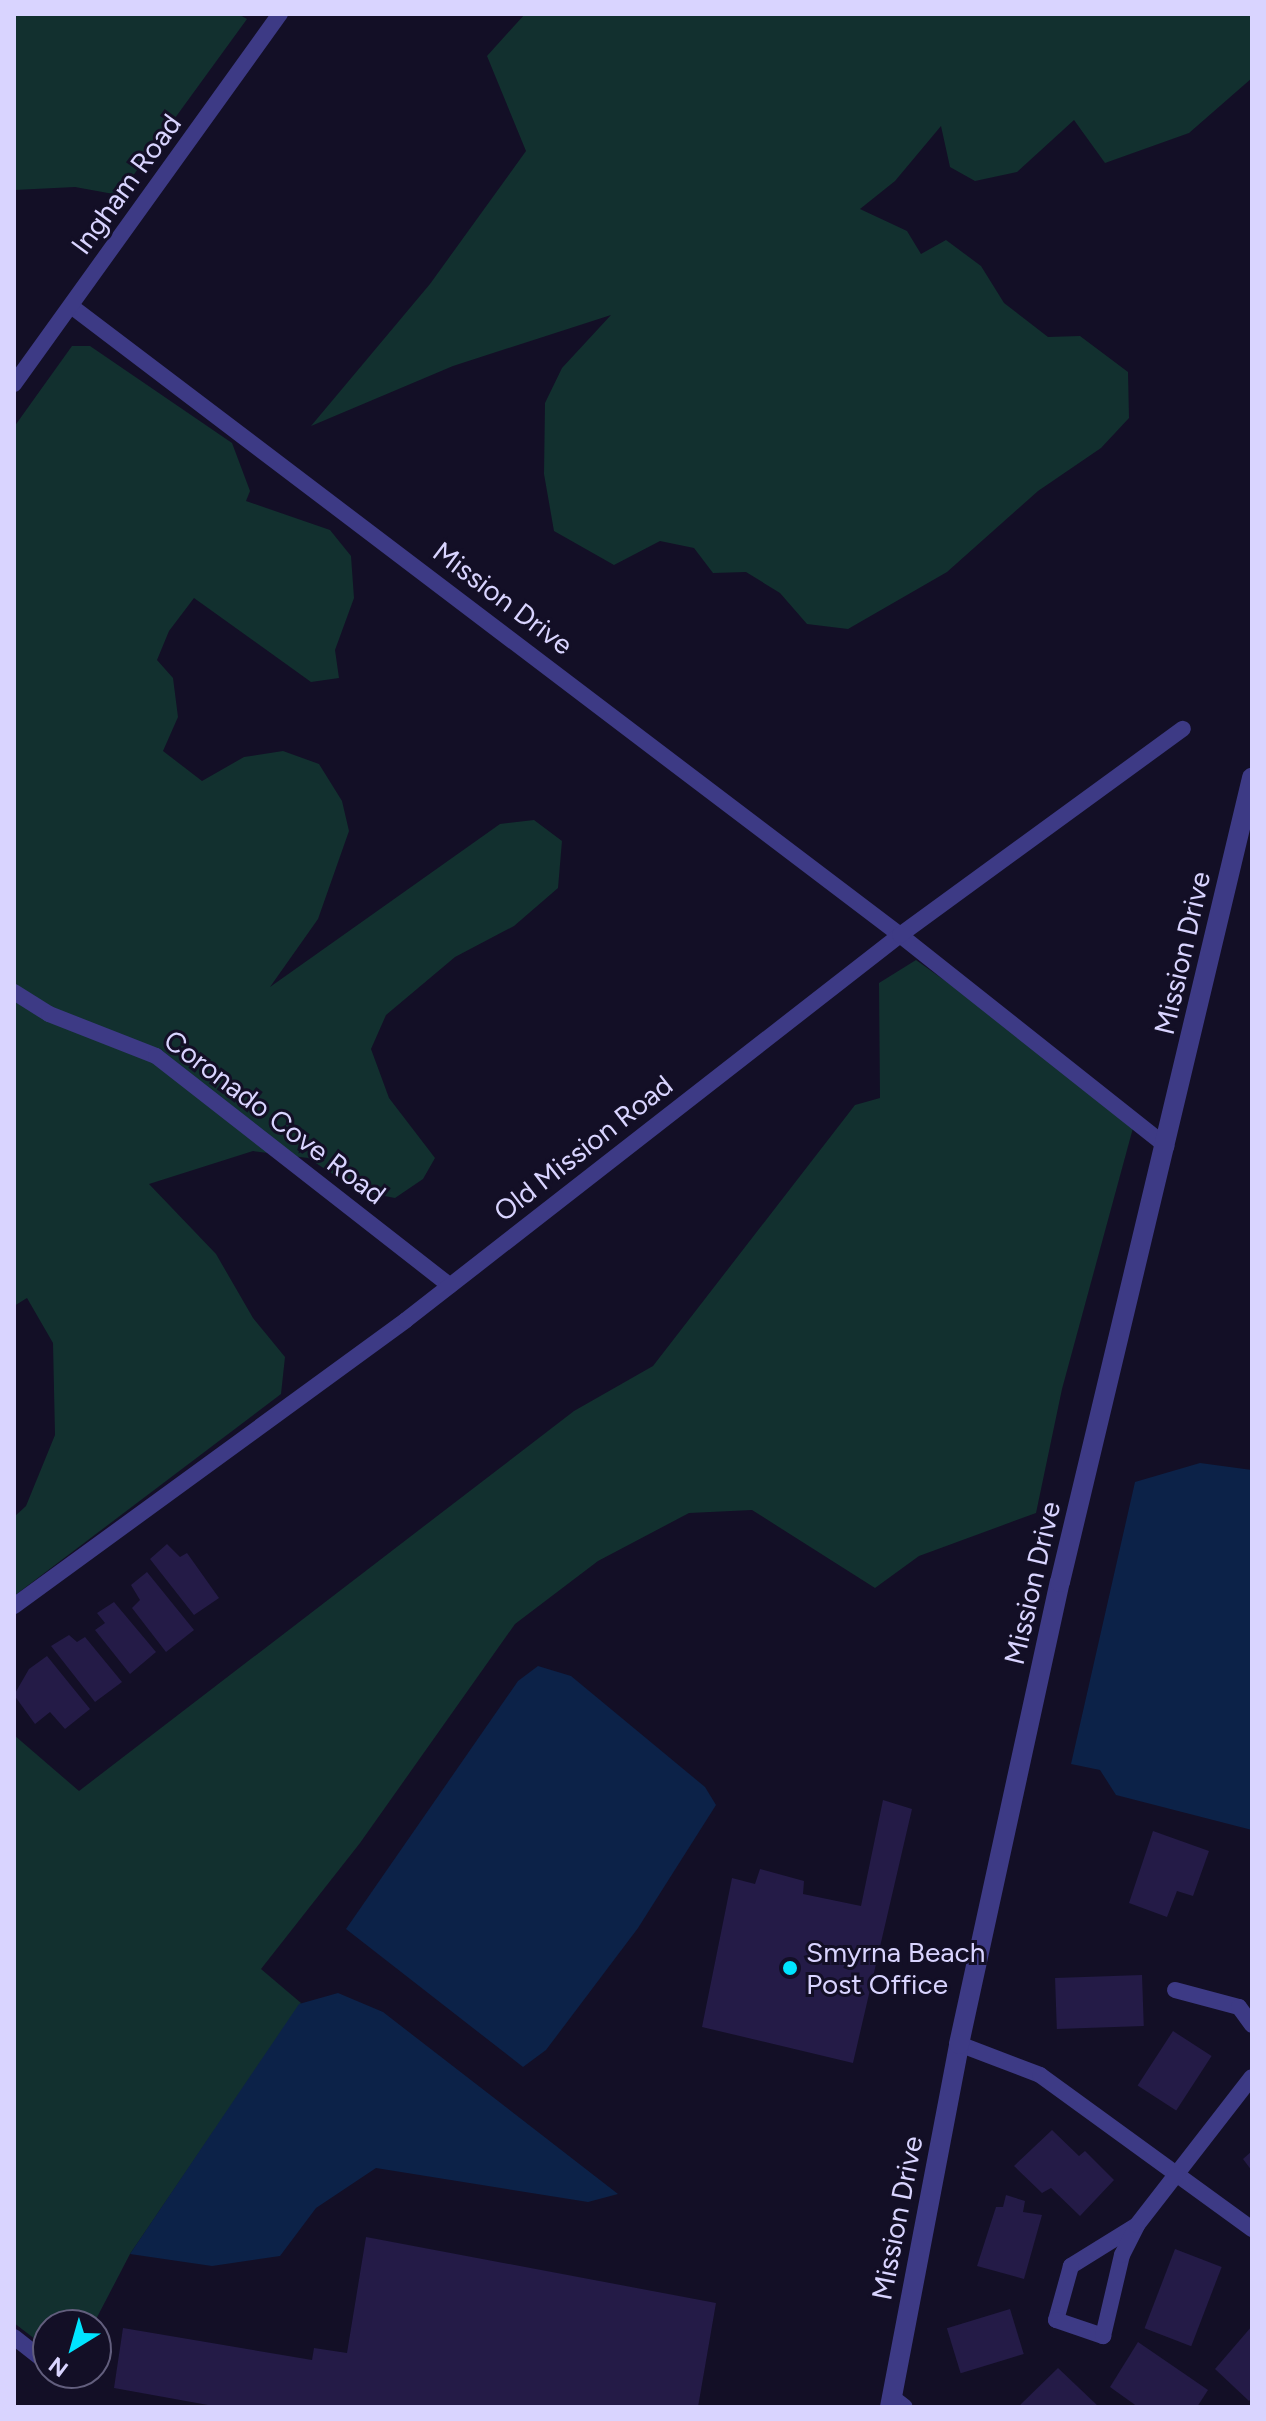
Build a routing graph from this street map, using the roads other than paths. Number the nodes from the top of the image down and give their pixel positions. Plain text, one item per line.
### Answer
1 (280, 14) edge
2 (71, 306) junction
3 (14, 384) edge
4 (1183, 729) dead end
5 (1252, 778) edge
6 (900, 935) junction
7 (14, 992) edge
8 (1166, 1146) junction
9 (450, 1286) junction
10 (14, 1606) edge
11 (1175, 1990) dead end
12 (1252, 2025) edge
13 (959, 2044) junction
14 (1252, 2077) edge
15 (1174, 2172) junction
16 (1137, 2225) junction
17 (1252, 2229) edge
18 (14, 2337) edge
19 (32, 2351) edge
20 (896, 2404) edge

1 - 2 street, Ingham Road
2 - 3 street, Ingham Road
2 - 6 street, Mission Drive
4 - 6 street, Old Mission Road
5 - 8 street, Mission Drive
6 - 8 street, Mission Drive
6 - 9 street, Old Mission Road
7 - 9 street, Coronado Cove Road
8 - 13 street, Mission Drive
9 - 10 street, Old Mission Road
11 - 12 street
13 - 15 street
13 - 20 street, Mission Drive
14 - 15 street
15 - 16 street
15 - 17 street
16 - 16 street
18 - 19 street

